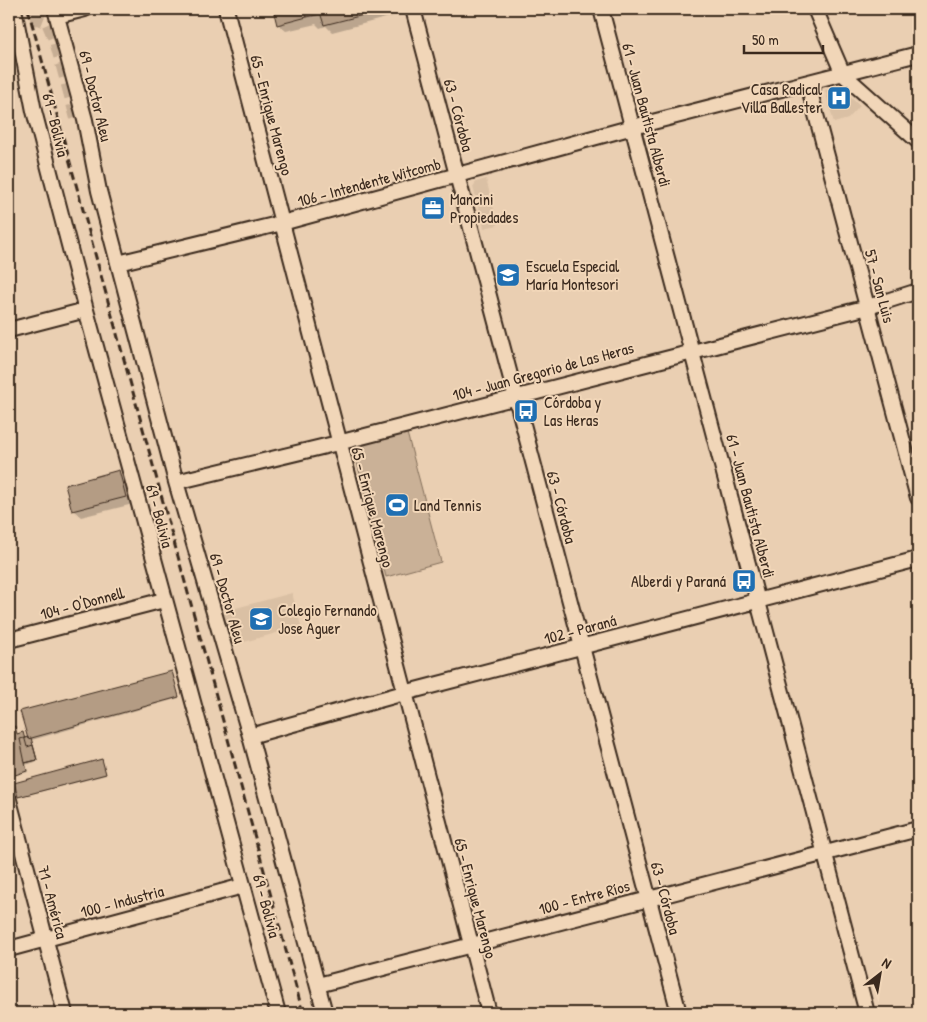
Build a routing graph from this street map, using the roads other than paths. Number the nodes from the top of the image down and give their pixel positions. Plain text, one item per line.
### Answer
1 (14, 9) edge
2 (85, 9) edge
3 (226, 9) edge
4 (413, 9) edge
5 (601, 9) edge
6 (815, 9) edge
7 (56, 12) edge
8 (13, 26) edge
9 (918, 54) edge
10 (843, 74) junction
11 (814, 83) junction
12 (77, 118) tunnel mouth
13 (633, 128) junction
14 (918, 141) edge
15 (457, 176) junction
16 (99, 191) junction
17 (282, 223) junction
18 (118, 263) junction
19 (918, 291) edge
20 (868, 307) junction
21 (86, 310) junction
22 (9, 330) edge
23 (691, 350) junction
24 (514, 396) junction
25 (338, 443) junction
26 (176, 482) junction
27 (918, 498) edge
28 (918, 559) edge
29 (164, 600) junction
30 (758, 601) junction
31 (9, 640) edge
32 (582, 646) junction
33 (404, 693) junction
34 (250, 736) junction
35 (9, 800) edge
36 (918, 829) edge
37 (824, 853) junction
38 (243, 886) junction
39 (648, 898) junction
40 (45, 939) junction
41 (471, 946) junction
42 (9, 949) edge
43 (318, 985) junction
44 (65, 1013) edge
45 (278, 1013) edge
46 (325, 1013) edge
47 (489, 1013) edge
48 (678, 1013) edge
49 (866, 1013) edge

1 - 8 street, 69 - Bolivia
2 - 7 street
3 - 17 street, 65 - Enrique Marengo
4 - 15 street, 63 - Córdoba
5 - 13 street, 61 - Juan Bautista Alberdi
6 - 10 street
7 - 16 street, 69 - Doctor Aleu
8 - 21 street, 69 - Bolivia
9 - 10 street, 106 - Intendente Witcomb
10 - 11 street, 106 - Intendente Witcomb
10 - 14 street
11 - 13 street, 106 - Intendente Witcomb
11 - 20 street, 57 - San Luis
12 - 16 street, 69 - Doctor Aleu
13 - 15 street, 106 - Intendente Witcomb
13 - 23 street, 61 - Juan Bautista Alberdi
15 - 17 street, 106 - Intendente Witcomb
15 - 24 street, 63 - Córdoba
16 - 18 street, 69 - Doctor Aleu
17 - 18 street, 106 - Intendente Witcomb
17 - 25 street, 65 - Enrique Marengo
18 - 26 street, 69 - Doctor Aleu
19 - 20 street, 104 - Juan Gregorio de Las Heras
20 - 23 street, 104 - Juan Gregorio de Las Heras
20 - 27 street, 57 - San Luis
21 - 22 street
21 - 29 street, 69 - Bolivia
23 - 24 street, 104 - Juan Gregorio de Las Heras
23 - 30 street, 61 - Juan Bautista Alberdi
24 - 25 street, 104 - Juan Gregorio de Las Heras
24 - 32 street, 63 - Córdoba
25 - 26 street, 104 - Juan Gregorio de Las Heras
25 - 33 street, 65 - Enrique Marengo
26 - 34 street, 69 - Doctor Aleu
28 - 30 street, 102 - Paraná
29 - 31 street, 104 - O'Donnell
29 - 38 street, 69 - Bolivia
30 - 32 street, 102 - Paraná
30 - 37 street, 61 - Juan Bautista Alberdi
32 - 33 street, 102 - Paraná
32 - 39 street, 63 - Córdoba
33 - 34 street, 102 - Paraná
33 - 41 street, 65 - Enrique Marengo
34 - 43 street, 69 - Doctor Aleu
35 - 40 street, 71 - América
36 - 37 street, 100 - Entre Ríos
37 - 39 street, 100 - Entre Ríos
37 - 49 street, 61 - Juan Bautista Alberdi
38 - 40 street, 100 - Industria
38 - 45 street, 69 - Bolivia
39 - 41 street, 100 - Entre Ríos
39 - 48 street, 63 - Córdoba
40 - 42 street, 100 - Industria
40 - 44 street, 71 - América
41 - 43 street, 100 - Entre Ríos
41 - 47 street, 65 - Enrique Marengo
43 - 46 street, 69 - Doctor Aleu

